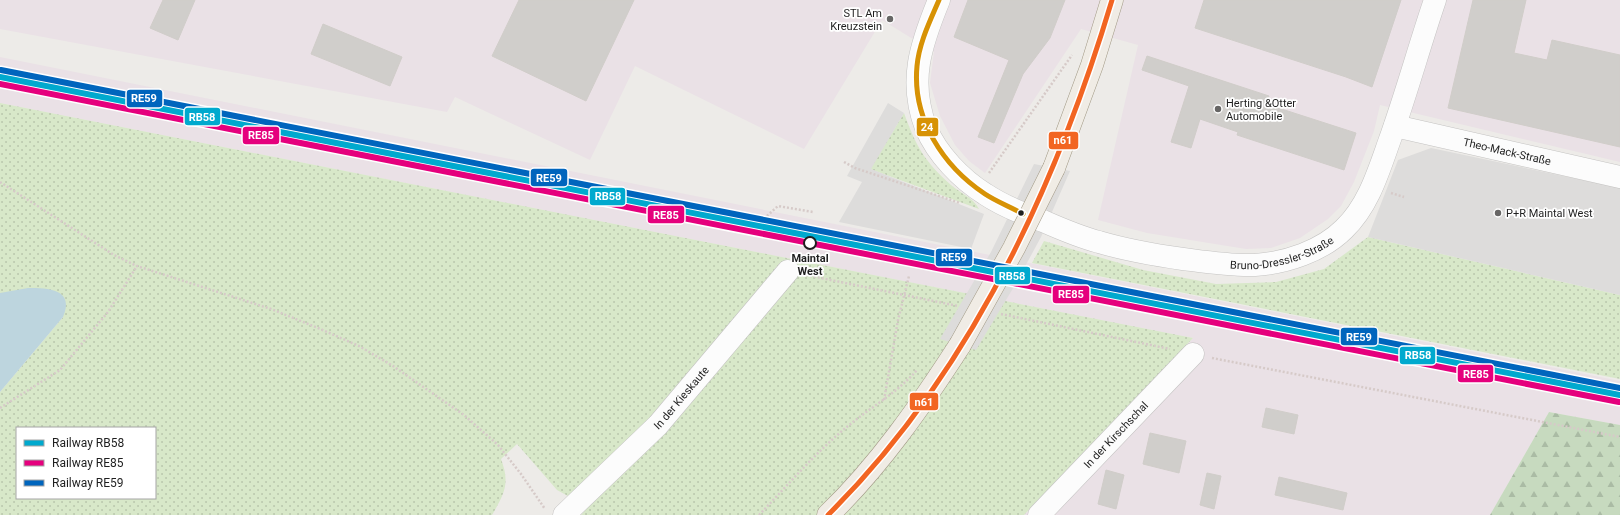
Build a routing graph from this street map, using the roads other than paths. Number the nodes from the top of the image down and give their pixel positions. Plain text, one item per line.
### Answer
1 (940, 0) edge
2 (1112, 0) edge
3 (1435, 0) edge
4 (1395, 126) junction
5 (1620, 177) edge
6 (788, 271) dead end
7 (1192, 354) road end
8 (564, 515) edge
9 (828, 515) edge
10 (1039, 515) edge

1 - 4 street, Bruno-Dressler-Straße
2 - 9 main road, bridge
3 - 4 street, Bruno-Dressler-Straße
4 - 5 street, Theo-Mack-Straße
6 - 8 street, In der Kieskaute
7 - 10 street, In der Kirschschal

